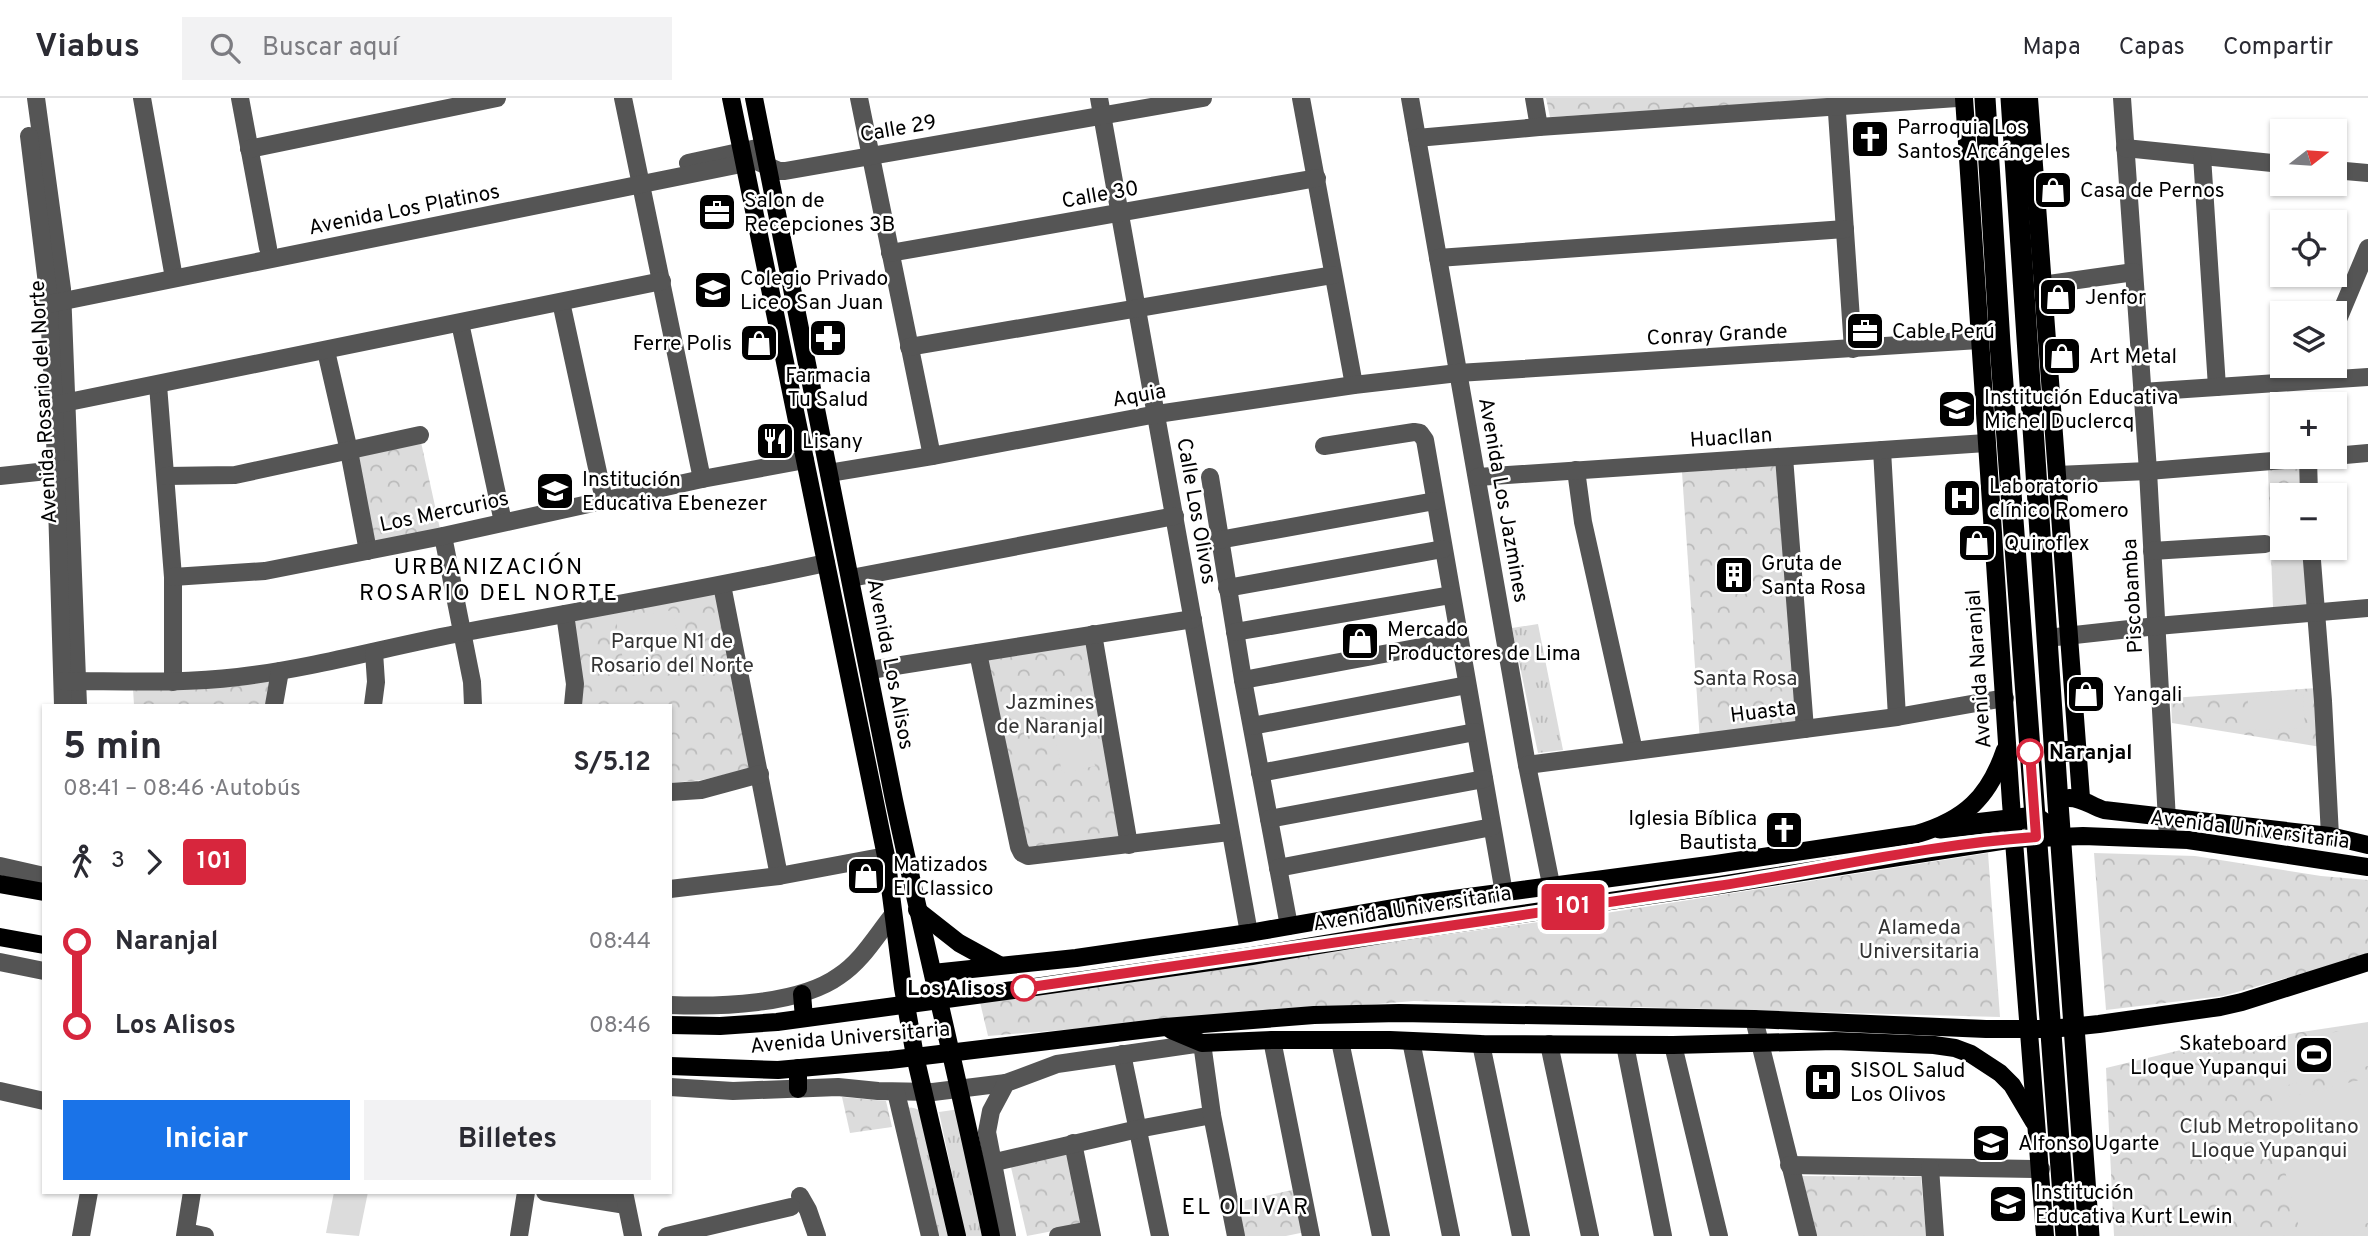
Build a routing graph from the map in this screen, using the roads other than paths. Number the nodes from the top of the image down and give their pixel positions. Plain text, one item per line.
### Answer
1 (25, 98) edge
2 (36, 98) edge
3 (142, 98) edge
4 (240, 98) edge
5 (497, 98) edge
6 (623, 98) edge
7 (732, 98) edge
8 (754, 98) edge
9 (859, 98) edge
10 (1203, 98) edge
11 (1301, 98) edge
12 (1410, 98) edge
13 (1534, 98) edge
14 (1957, 98) edge
15 (1964, 98) edge
16 (1985, 98) edge
17 (2011, 98) edge
18 (2029, 98) edge
19 (2123, 98) edge
20 (1837, 102) edge
21 (1101, 107) edge
22 (1539, 127) junction
23 (1417, 138) junction
24 (2125, 148) junction
25 (249, 149) junction
26 (870, 155) junction
27 (766, 156) junction
28 (2202, 156) junction
29 (744, 157) junction
30 (2270, 163) edge
31 (2347, 171) edge
32 (2368, 173) edge
33 (1317, 178) junction
34 (639, 179) junction
35 (1121, 213) junction
36 (1845, 229) junction
37 (268, 248) junction
38 (2368, 248) edge
39 (890, 253) junction
40 (1438, 258) junction
41 (2134, 272) junction
42 (173, 273) junction
43 (1334, 275) junction
44 (662, 281) junction
45 (2042, 285) junction
46 (56, 296) junction
47 (2346, 301) edge
48 (561, 302) junction
49 (1138, 308) junction
50 (460, 323) junction
51 (1979, 340) junction
52 (909, 347) junction
53 (1853, 349) junction
54 (326, 351) junction
55 (1458, 373) junction
56 (2347, 375) edge
57 (2368, 377) edge
58 (2282, 378) edge
59 (158, 385) junction
60 (1354, 385) junction
61 (2217, 387) junction
62 (2142, 393) junction
63 (61, 404) junction
64 (1157, 414) junction
65 (420, 435) dead end
66 (1986, 443) junction
67 (1324, 446) dead end
68 (1882, 450) junction
69 (349, 451) junction
70 (2368, 453) edge
71 (2347, 455) edge
72 (932, 456) junction
73 (1784, 457) junction
74 (805, 460) junction
75 (2270, 461) edge
76 (63, 469) junction
77 (1576, 470) junction
78 (2148, 471) junction
79 (829, 473) junction
80 (0, 475) edge
81 (2057, 475) junction
82 (166, 476) junction
83 (1210, 477) dead end
84 (1478, 477) junction
85 (702, 479) junction
86 (604, 500) junction
87 (1435, 501) junction
88 (1175, 516) junction
89 (502, 522) junction
90 (443, 536) junction
91 (1219, 540) junction
92 (2265, 544) dead end
93 (1443, 549) junction
94 (368, 551) junction
95 (2152, 551) junction
96 (2312, 560) edge
97 (826, 564) junction
98 (173, 577) junction
99 (851, 578) junction
100 (722, 585) junction
101 (1227, 587) junction
102 (1451, 595) junction
103 (2368, 608) edge
104 (2314, 613) junction
105 (565, 614) junction
106 (1193, 619) junction
107 (2157, 626) junction
108 (462, 632) junction
109 (1235, 632) junction
110 (1093, 635) junction
111 (2068, 636) junction
112 (2047, 638) junction
113 (1459, 639) junction
114 (374, 652) junction
115 (978, 653) junction
116 (870, 670) junction
117 (280, 671) junction
118 (1243, 680) junction
119 (70, 681) junction
120 (173, 682) junction
121 (1467, 685) junction
122 (2005, 698) junction
123 (63, 704) edge
124 (78, 704) edge
125 (274, 704) edge
126 (373, 704) edge
127 (473, 704) edge
128 (573, 704) edge
129 (878, 713) junction
130 (1897, 717) junction
131 (858, 718) junction
132 (1252, 726) junction
133 (1805, 729) junction
134 (1475, 732) junction
135 (882, 738) junction
136 (862, 744) junction
137 (2008, 744) junction
138 (1634, 751) junction
139 (2077, 751) junction
140 (2054, 752) junction
141 (1527, 765) junction
142 (1260, 773) junction
143 (760, 774) junction
144 (1484, 779) junction
145 (672, 793) edge
146 (2081, 798) junction
147 (2058, 799) junction
148 (2168, 817) junction
149 (1269, 819) junction
150 (1492, 827) junction
151 (2036, 827) junction
152 (1940, 828) junction
153 (2013, 829) junction
154 (1229, 832) junction
155 (2060, 836) junction
156 (2330, 836) junction
157 (2168, 839) junction
158 (1129, 845) junction
159 (2368, 845) edge
160 (886, 856) junction
161 (1716, 864) junction
162 (0, 866) edge
163 (2368, 867) edge
164 (1278, 868) junction
165 (42, 876) edge
166 (779, 876) junction
167 (0, 884) edge
168 (1552, 884) junction
169 (1720, 885) junction
170 (672, 889) edge
171 (42, 892) edge
172 (1504, 893) junction
173 (1556, 909) junction
174 (917, 910) junction
175 (893, 915) junction
176 (1289, 926) junction
177 (1249, 933) junction
178 (0, 937) edge
179 (1186, 942) junction
180 (42, 945) edge
181 (0, 962) edge
182 (2368, 962) edge
183 (999, 965) junction
184 (42, 971) edge
185 (1139, 972) junction
186 (933, 973) junction
187 (802, 994) junction
188 (940, 999) junction
189 (905, 1003) junction
190 (672, 1004) edge
191 (804, 1018) junction
192 (1754, 1019) junction
193 (672, 1025) edge
194 (1165, 1027) junction
195 (2074, 1027) junction
196 (2040, 1029) junction
197 (1272, 1040) junction
198 (1340, 1041) junction
199 (1411, 1041) junction
200 (1759, 1042) junction
201 (1202, 1043) junction
202 (1481, 1044) junction
203 (1549, 1044) junction
204 (1625, 1045) junction
205 (1673, 1045) junction
206 (951, 1052) junction
207 (1122, 1054) junction
208 (915, 1056) junction
209 (672, 1066) edge
210 (798, 1068) junction
211 (1006, 1083) junction
212 (672, 1087) edge
213 (798, 1088) junction
214 (961, 1089) junction
215 (923, 1091) junction
216 (0, 1092) edge
217 (896, 1092) junction
218 (42, 1101) edge
219 (1212, 1115) junction
220 (2038, 1128) junction
221 (1138, 1129) junction
222 (1073, 1143) junction
223 (992, 1163) junction
224 (1789, 1166) junction
225 (1930, 1168) junction
226 (2041, 1169) junction
227 (89, 1194) edge
228 (191, 1194) edge
229 (526, 1194) edge
230 (572, 1194) edge
231 (625, 1198) edge
232 (1091, 1233) edge
233 (185, 1234) edge
234 (81, 1236) edge
235 (205, 1236) edge
236 (519, 1236) edge
237 (633, 1236) edge
238 (667, 1236) edge
239 (817, 1236) edge
240 (930, 1236) edge
241 (957, 1236) edge
242 (991, 1236) edge
243 (1007, 1236) edge
244 (1058, 1236) edge
245 (1160, 1236) edge
246 (1236, 1236) edge
247 (1311, 1236) edge
248 (1381, 1236) edge
249 (1451, 1236) edge
250 (1521, 1236) edge
251 (1590, 1236) edge
252 (1663, 1236) edge
253 (1719, 1236) edge
254 (1808, 1236) edge
255 (1935, 1236) edge
256 (2045, 1236) edge
257 (2066, 1236) edge
258 (2089, 1236) edge

1 - 46 street, Avenida Rosario del Norte
2 - 46 street, Avenida Rosario del Norte
3 - 42 street
4 - 25 street
5 - 25 street
6 - 34 street
7 - 29 main road, Avenida Los Alisos
8 - 27 main road, Avenida Los Alisos
9 - 26 street
10 - 21 street, Calle 29
11 - 33 street
12 - 23 street, Avenida Los Jazmines
13 - 22 street
14 - 20 street
15 - 51 main road, Avenida Naranjal
16 - 151 highway, Avenida Naranjal
17 - 112 highway
18 - 45 main road
19 - 24 street, Piscobamba
20 - 22 street
20 - 36 street
21 - 26 street, Calle 29
21 - 35 street, Calle Los Olivos
22 - 23 street
23 - 40 street, Avenida Los Jazmines
24 - 28 street
24 - 41 street, Piscobamba
25 - 37 street
26 - 27 street, Calle 29
26 - 39 street
27 - 29 street, Avenida Los Platinos
27 - 79 main road, Avenida Los Alisos
28 - 30 street
28 - 61 street
29 - 34 street, Avenida Los Platinos
29 - 74 main road, Avenida Los Alisos
31 - 32 street
33 - 35 street, Calle 30
33 - 43 street
34 - 37 street, Avenida Los Platinos
34 - 42 street, Avenida Los Platinos
34 - 44 street
35 - 39 street, Calle 30
35 - 49 street, Calle Los Olivos
36 - 40 street
36 - 53 street
37 - 42 street, Avenida Los Platinos
38 - 47 street
39 - 52 street
40 - 55 street, Avenida Los Jazmines
41 - 45 street
41 - 62 street, Piscobamba
42 - 46 street, Avenida Los Platinos
43 - 49 street
43 - 60 street
44 - 48 street
44 - 85 street
45 - 81 main road
46 - 63 street, Avenida Rosario del Norte
48 - 50 street
48 - 86 street
49 - 52 street
49 - 64 street, Calle Los Olivos
50 - 54 street
50 - 89 street
51 - 53 street, Conray Grande
51 - 66 main road, Avenida Naranjal
52 - 72 street
53 - 55 street, Conray Grande
54 - 59 street
54 - 69 street
55 - 60 street, Aquia
55 - 84 street, Avenida Los Jazmines
56 - 57 street
58 - 61 street
59 - 63 street
59 - 82 street
60 - 64 street, Aquia
61 - 62 street
62 - 78 street, Piscobamba
63 - 76 street, Avenida Rosario del Norte
64 - 72 street, Aquia
64 - 88 street, Calle Los Olivos
65 - 69 street
66 - 68 street, Huacllan
66 - 122 main road, Avenida Naranjal
67 - 87 street
68 - 73 street, Huacllan
68 - 130 street
69 - 82 street
69 - 94 street
70 - 71 street
72 - 79 street, Aquia
73 - 77 street, Huacllan
73 - 133 street
74 - 85 street, Los Mercurios
74 - 97 main road, Avenida Los Alisos
75 - 78 street
76 - 80 street
76 - 119 street, Avenida Rosario del Norte
77 - 84 street, Huacllan
77 - 138 street
78 - 81 street
78 - 95 street, Piscobamba
79 - 99 main road, Avenida Los Alisos
81 - 111 main road
82 - 98 street
83 - 91 street
84 - 141 street, Avenida Los Jazmines
85 - 86 street, Los Mercurios
86 - 89 street, Los Mercurios
87 - 91 street
87 - 93 street
88 - 99 street
88 - 106 street, Calle Los Olivos
89 - 90 street, Los Mercurios
90 - 94 street, Los Mercurios
90 - 108 street
91 - 101 street
92 - 95 street
93 - 101 street
93 - 102 street
94 - 98 street, Los Mercurios
95 - 107 street, Piscobamba
96 - 104 street
97 - 100 street
97 - 131 main road, Avenida Los Alisos
98 - 120 street
99 - 116 main road, Avenida Los Alisos
100 - 105 street
100 - 143 street
101 - 109 street
102 - 109 street
102 - 113 street
103 - 104 street
104 - 107 street
104 - 156 street
105 - 108 street
105 - 128 street
106 - 110 street
106 - 154 street, Calle Los Olivos
107 - 111 street
107 - 148 street, Piscobamba
108 - 114 street
108 - 127 street
109 - 118 street
110 - 115 street
110 - 158 street
111 - 112 street
111 - 139 main road
112 - 140 highway
113 - 118 street
113 - 121 street
114 - 117 street
114 - 126 street
115 - 116 street
115 - 158 street
116 - 129 main road, Avenida Los Alisos
117 - 120 street
117 - 125 street
118 - 132 street
119 - 120 street
119 - 123 street, Avenida Rosario del Norte
119 - 124 street, Avenida Rosario del Norte
121 - 132 street
121 - 134 street
122 - 130 street, Huasta
122 - 137 main road, Avenida Naranjal
129 - 131 main road
129 - 135 main road, Avenida Los Alisos
130 - 133 street, Huasta
131 - 136 main road, Avenida Los Alisos
132 - 142 street
133 - 138 street, Huasta
134 - 142 street
134 - 144 street
135 - 136 main road
135 - 174 main road, Avenida Los Alisos
136 - 160 main road, Avenida Los Alisos
137 - 152 main road, Avenida Universitaria
137 - 153 main road, Avenida Naranjal
138 - 141 street, Huasta
139 - 140 highway
139 - 146 main road
140 - 147 highway
141 - 168 street, Avenida Los Jazmines
142 - 149 street
143 - 145 street
143 - 166 street
144 - 149 street
144 - 150 street
146 - 147 main road, Avenida Universitaria
146 - 148 main road, Avenida Universitaria
147 - 155 highway
148 - 156 main road, Avenida Universitaria
148 - 157 street, Piscobamba
149 - 164 street
150 - 164 street
150 - 172 street
151 - 153 highway
151 - 155 highway
151 - 196 highway, Avenida Naranjal
152 - 153 highway
152 - 161 main road, Avenida Universitaria
153 - 169 main road, Avenida Universitaria
153 - 196 main road, Avenida Naranjal
154 - 158 street
154 - 177 street, Calle Los Olivos
155 - 157 main road, Avenida Universitaria
155 - 195 highway
156 - 159 main road, Avenida Universitaria
157 - 163 main road, Avenida Universitaria
160 - 166 street
160 - 175 main road, Avenida Los Alisos
161 - 168 main road, Avenida Universitaria
161 - 169 main road
162 - 165 street
164 - 176 street
166 - 170 street
167 - 171 main road
168 - 172 main road, Avenida Universitaria
168 - 173 street, Avenida Los Jazmines
169 - 173 main road, Avenida Universitaria
172 - 176 main road, Avenida Universitaria
173 - 185 main road, Avenida Universitaria
174 - 183 main road
174 - 186 main road, Avenida Los Alisos
175 - 187 street, Avenida Universitaria
175 - 189 main road, Avenida Los Alisos
176 - 177 main road, Avenida Universitaria
177 - 179 main road, Avenida Universitaria
178 - 180 main road
179 - 183 main road, Avenida Universitaria
179 - 185 main road
181 - 184 street
182 - 195 main road, Avenida Universitaria
183 - 186 main road, Avenida Universitaria
185 - 188 main road, Avenida Universitaria
186 - 188 main road, Avenida Los Alisos
187 - 190 street, Avenida Universitaria
187 - 191 main road
188 - 189 main road, Avenida Universitaria
188 - 206 main road, Avenida Los Alisos
189 - 191 main road, Avenida Universitaria
189 - 208 main road, Avenida Los Alisos
191 - 193 main road, Avenida Universitaria
192 - 194 main road, Avenida Universitaria
192 - 196 main road, Avenida Universitaria
192 - 200 street
194 - 201 main road
194 - 206 main road, Avenida Universitaria
195 - 196 main road, Avenida Universitaria
195 - 258 highway
196 - 220 main road, Avenida Naranjal
196 - 257 highway, Avenida Naranjal
197 - 198 main road
197 - 201 main road
197 - 247 street
198 - 199 main road
198 - 248 street
199 - 202 main road
199 - 249 street
200 - 205 main road
200 - 220 main road
200 - 224 street
201 - 207 street
201 - 219 street
202 - 203 main road
202 - 250 street
203 - 204 main road
203 - 251 street
204 - 205 main road
204 - 252 street
205 - 253 street
206 - 208 main road, Avenida Universitaria
206 - 214 main road, Avenida Los Alisos
207 - 211 street
207 - 221 street
208 - 210 main road, Avenida Universitaria
208 - 215 main road, Avenida Los Alisos
209 - 210 main road, Avenida Universitaria
210 - 213 main road
211 - 214 street
211 - 223 street
212 - 213 street
213 - 217 street
214 - 215 street
214 - 242 main road, Avenida Los Alisos
215 - 217 street
215 - 241 main road, Avenida Los Alisos
216 - 218 street
217 - 240 street
219 - 221 street
219 - 246 street
220 - 226 main road, Avenida Naranjal
221 - 222 street
221 - 245 street
222 - 223 street
222 - 232 street
223 - 243 street
224 - 225 street
224 - 254 street
225 - 226 street
225 - 255 street
226 - 256 main road, Avenida Naranjal
227 - 234 street
228 - 233 street
229 - 236 street
230 - 231 street
231 - 237 street
232 - 244 street
233 - 235 street
238 - 239 street

